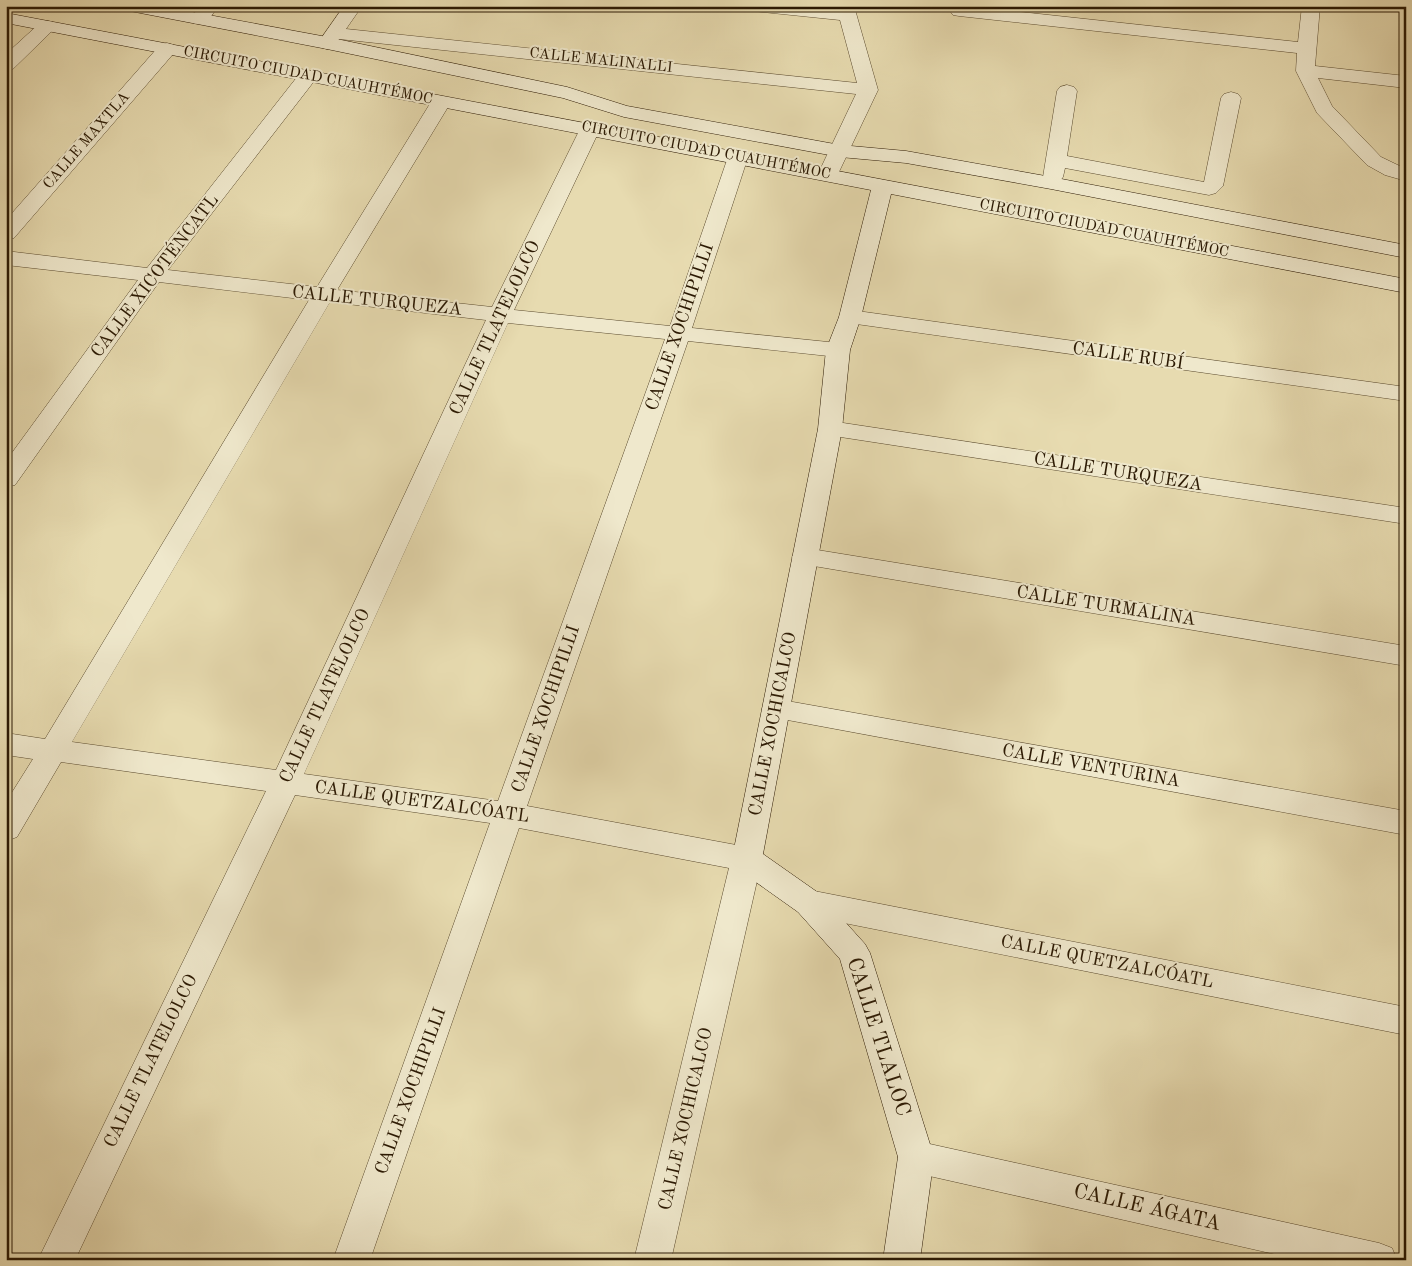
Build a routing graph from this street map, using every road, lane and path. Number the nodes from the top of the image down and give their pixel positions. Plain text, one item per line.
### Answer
1 (130, 6) edge
2 (353, 6) edge
3 (753, 6) edge
4 (1311, 6) edge
5 (959, 10) dead end
6 (847, 11) edge
7 (204, 13) edge
8 (6, 18) edge
9 (47, 26) junction
10 (330, 38) junction
11 (1306, 48) junction
12 (168, 49) junction
13 (6, 65) edge
14 (1305, 71) junction
15 (308, 76) junction
16 (1406, 82) edge
17 (868, 90) junction
18 (1067, 91) dead end
19 (1231, 98) dead end
20 (441, 102) junction
21 (590, 129) junction
22 (840, 150) junction
23 (738, 157) junction
24 (1056, 160) junction
25 (828, 174) junction
26 (1406, 175) edge
27 (1051, 183) junction
28 (882, 186) junction
29 (6, 234) edge
30 (1406, 252) edge
31 (6, 258) edge
32 (152, 276) junction
33 (1406, 286) edge
34 (323, 295) junction
35 (500, 315) junction
36 (850, 317) junction
37 (679, 332) junction
38 (838, 350) junction
39 (1406, 394) edge
40 (830, 429) junction
41 (6, 479) edge
42 (1406, 516) edge
43 (805, 557) junction
44 (1406, 656) edge
45 (776, 709) junction
46 (6, 744) edge
47 (54, 750) junction
48 (286, 782) junction
49 (509, 814) junction
50 (1406, 823) edge
51 (6, 829) edge
52 (747, 859) junction
53 (809, 903) junction
54 (1406, 1021) edge
55 (916, 1157) junction
56 (56, 1260) edge
57 (351, 1260) edge
58 (652, 1260) edge
59 (900, 1260) edge
60 (1379, 1260) edge

1 - 7 street
2 - 10 street
3 - 6 street
4 - 11 street
5 - 11 street
6 - 17 street
7 - 10 street
8 - 9 street, CIRCUITO CIUDAD CUAUHTÉMOC
9 - 12 street, CIRCUITO CIUDAD CUAUHTÉMOC
9 - 13 street
10 - 17 street, CALLE MALINALLI
10 - 22 street
11 - 14 street
12 - 15 street, CIRCUITO CIUDAD CUAUHTÉMOC
12 - 29 street, CALLE MAXTLA
14 - 16 street
14 - 26 street
15 - 20 street, CIRCUITO CIUDAD CUAUHTÉMOC
15 - 32 street, CALLE XICOTÉNCATL
17 - 22 street
18 - 24 street
19 - 24 street
20 - 21 street, CIRCUITO CIUDAD CUAUHTÉMOC
20 - 34 street
21 - 23 street, CIRCUITO CIUDAD CUAUHTÉMOC
21 - 35 street, CALLE TLATELOLCO
22 - 25 street
22 - 27 street
23 - 25 street, CIRCUITO CIUDAD CUAUHTÉMOC
23 - 37 street, CALLE XOCHIPILLI
24 - 27 street
25 - 28 street, CIRCUITO CIUDAD CUAUHTÉMOC
27 - 30 street
28 - 33 street, CIRCUITO CIUDAD CUAUHTÉMOC
28 - 36 street, CALLE XOCHICALCO
31 - 32 street, CALLE TURQUEZA
32 - 34 street, CALLE TURQUEZA
32 - 41 street, CALLE XICOTÉNCATL
34 - 35 street, CALLE TURQUEZA
34 - 47 street
35 - 37 street, CALLE TURQUEZA
35 - 48 street, CALLE TLATELOLCO
36 - 38 street, CALLE XOCHICALCO
36 - 39 street, CALLE RUBÍ
37 - 38 street, CALLE TURQUEZA
37 - 49 street, CALLE XOCHIPILLI
38 - 40 street, CALLE XOCHICALCO
40 - 42 street, CALLE TURQUEZA
40 - 43 street, CALLE XOCHICALCO
43 - 44 street, CALLE TURMALINA
43 - 45 street, CALLE XOCHICALCO
45 - 50 street, CALLE VENTURINA
45 - 52 street, CALLE XOCHICALCO
46 - 47 street, CALLE QUETZALCÓATL
47 - 48 street, CALLE QUETZALCÓATL
47 - 51 street
48 - 49 street, CALLE QUETZALCÓATL
48 - 56 street, CALLE TLATELOLCO
49 - 52 street, CALLE QUETZALCÓATL
49 - 57 street, CALLE XOCHIPILLI
52 - 53 street, CALLE TLALOC
52 - 58 street, CALLE XOCHICALCO
53 - 54 street, CALLE QUETZALCÓATL
53 - 55 street, CALLE TLALOC
55 - 59 street, CALLE TLALOC
55 - 60 street, CALLE ÁGATA

